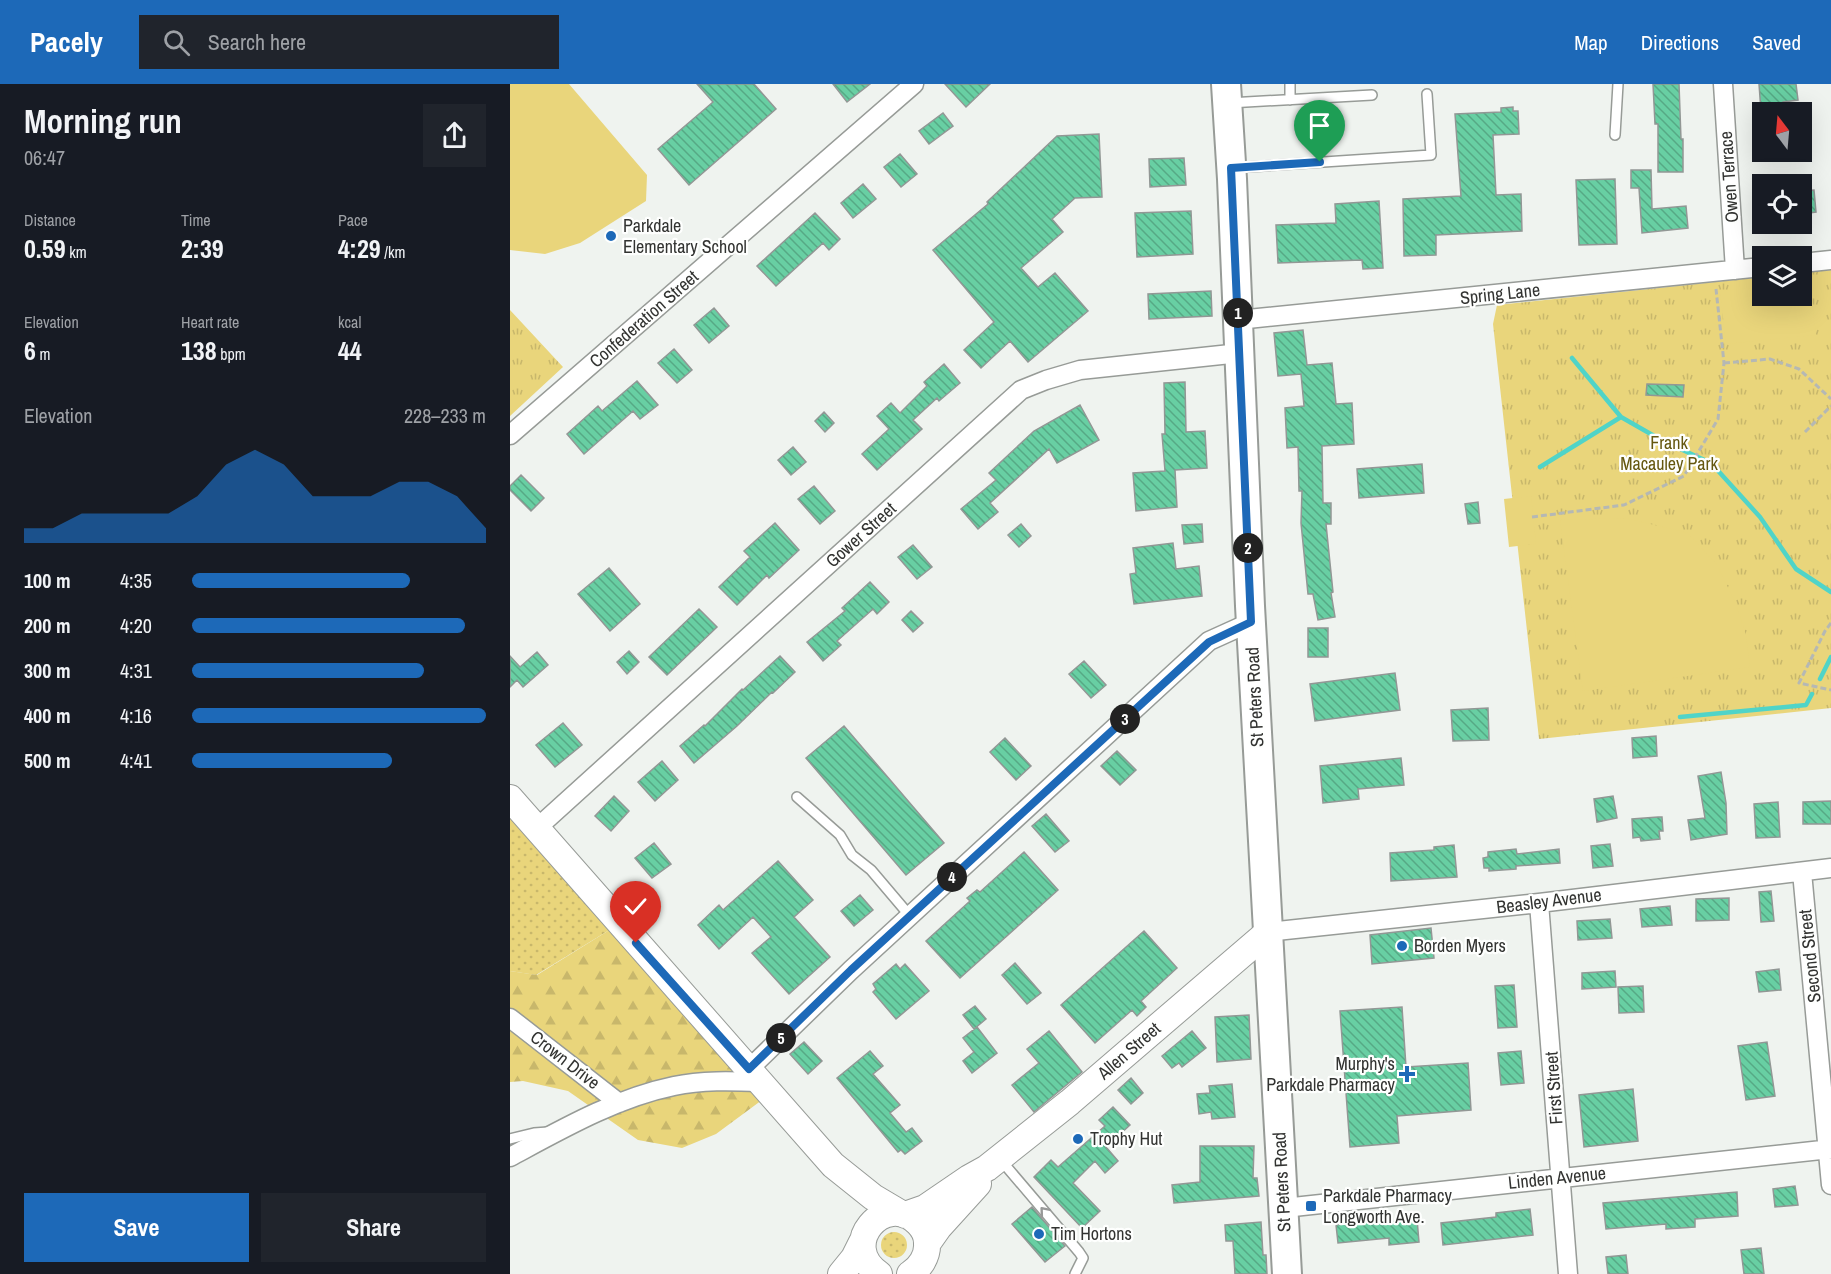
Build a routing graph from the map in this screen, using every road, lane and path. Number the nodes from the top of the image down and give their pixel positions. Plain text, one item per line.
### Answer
1 (914, 84) edge
2 (1290, 84) edge
3 (1618, 84) edge
4 (1723, 84) edge
5 (1226, 93) edge
6 (1427, 94) dead end
7 (1372, 95) dead end
8 (1290, 99) junction
9 (1615, 135) dead end
10 (1231, 168) junction
11 (1831, 260) edge
12 (1812, 262) edge
13 (1752, 268) edge
14 (1735, 270) junction
15 (1715, 272) junction
16 (1238, 320) junction
17 (1239, 353) junction
18 (1724, 363) junction
19 (1831, 399) edge
20 (1831, 406) edge
21 (1805, 432) dead end
22 (510, 435) edge
23 (1532, 517) dead end
24 (1251, 622) junction
25 (1831, 623) edge
26 (1831, 690) edge
27 (797, 797) dead end
28 (510, 798) edge
29 (536, 829) junction
30 (1831, 868) edge
31 (1802, 872) junction
32 (1539, 903) junction
33 (910, 916) junction
34 (1268, 932) junction
35 (510, 1018) edge
36 (754, 1075) junction
37 (619, 1103) junction
38 (559, 1131) junction
39 (510, 1139) edge
40 (1830, 1149) edge
41 (510, 1157) edge
42 (993, 1163) junction
43 (833, 1165) junction
44 (1561, 1178) junction
45 (1831, 1185) edge
46 (1284, 1208) junction
47 (902, 1214) junction
48 (863, 1239) junction
49 (930, 1257) edge
50 (841, 1274) edge
51 (879, 1274) edge
52 (910, 1274) edge
53 (1075, 1274) edge
54 (1287, 1274) edge
55 (1568, 1274) edge

1 - 22 street, Confederation Street
2 - 8 lane
3 - 9 lane
4 - 14 street, Owen Terrace
5 - 8 lane
5 - 10 main road, St Peters Road
6 - 10 lane
7 - 8 lane
10 - 16 main road, St Peters Road
11 - 12 street
13 - 14 street, Spring Lane
14 - 15 street, Spring Lane
15 - 16 street, Spring Lane
15 - 18 path
16 - 17 main road, St Peters Road
17 - 24 main road, St Peters Road
17 - 29 street, Gower Street
18 - 19 path
18 - 23 path
20 - 21 path
24 - 33 street
24 - 34 main road, St Peters Road
25 - 26 path
27 - 33 lane
28 - 29 street
29 - 36 street
30 - 31 street, Beasley Avenue
31 - 32 street, Beasley Avenue
31 - 40 street, Second Street
32 - 34 street, Beasley Avenue
32 - 44 street, First Street
33 - 36 street
34 - 42 street, Allen Street
34 - 46 main road, St Peters Road
35 - 37 street, Crown Drive
36 - 37 street
36 - 43 street
37 - 38 street
38 - 39 lane
38 - 41 street
40 - 44 street, Linden Avenue
40 - 45 street, Second Street
42 - 47 street, Allen Street
42 - 49 street, Allen Street
53 -> 42 lane
43 - 47 street
43 - 48 street
44 - 46 street, Linden Avenue
44 - 55 street, First Street
46 - 54 main road, St Peters Road
47 - 48 street, Allen Street
47 - 49 street
48 - 50 street
48 - 51 street
49 - 52 street, Allen Street

